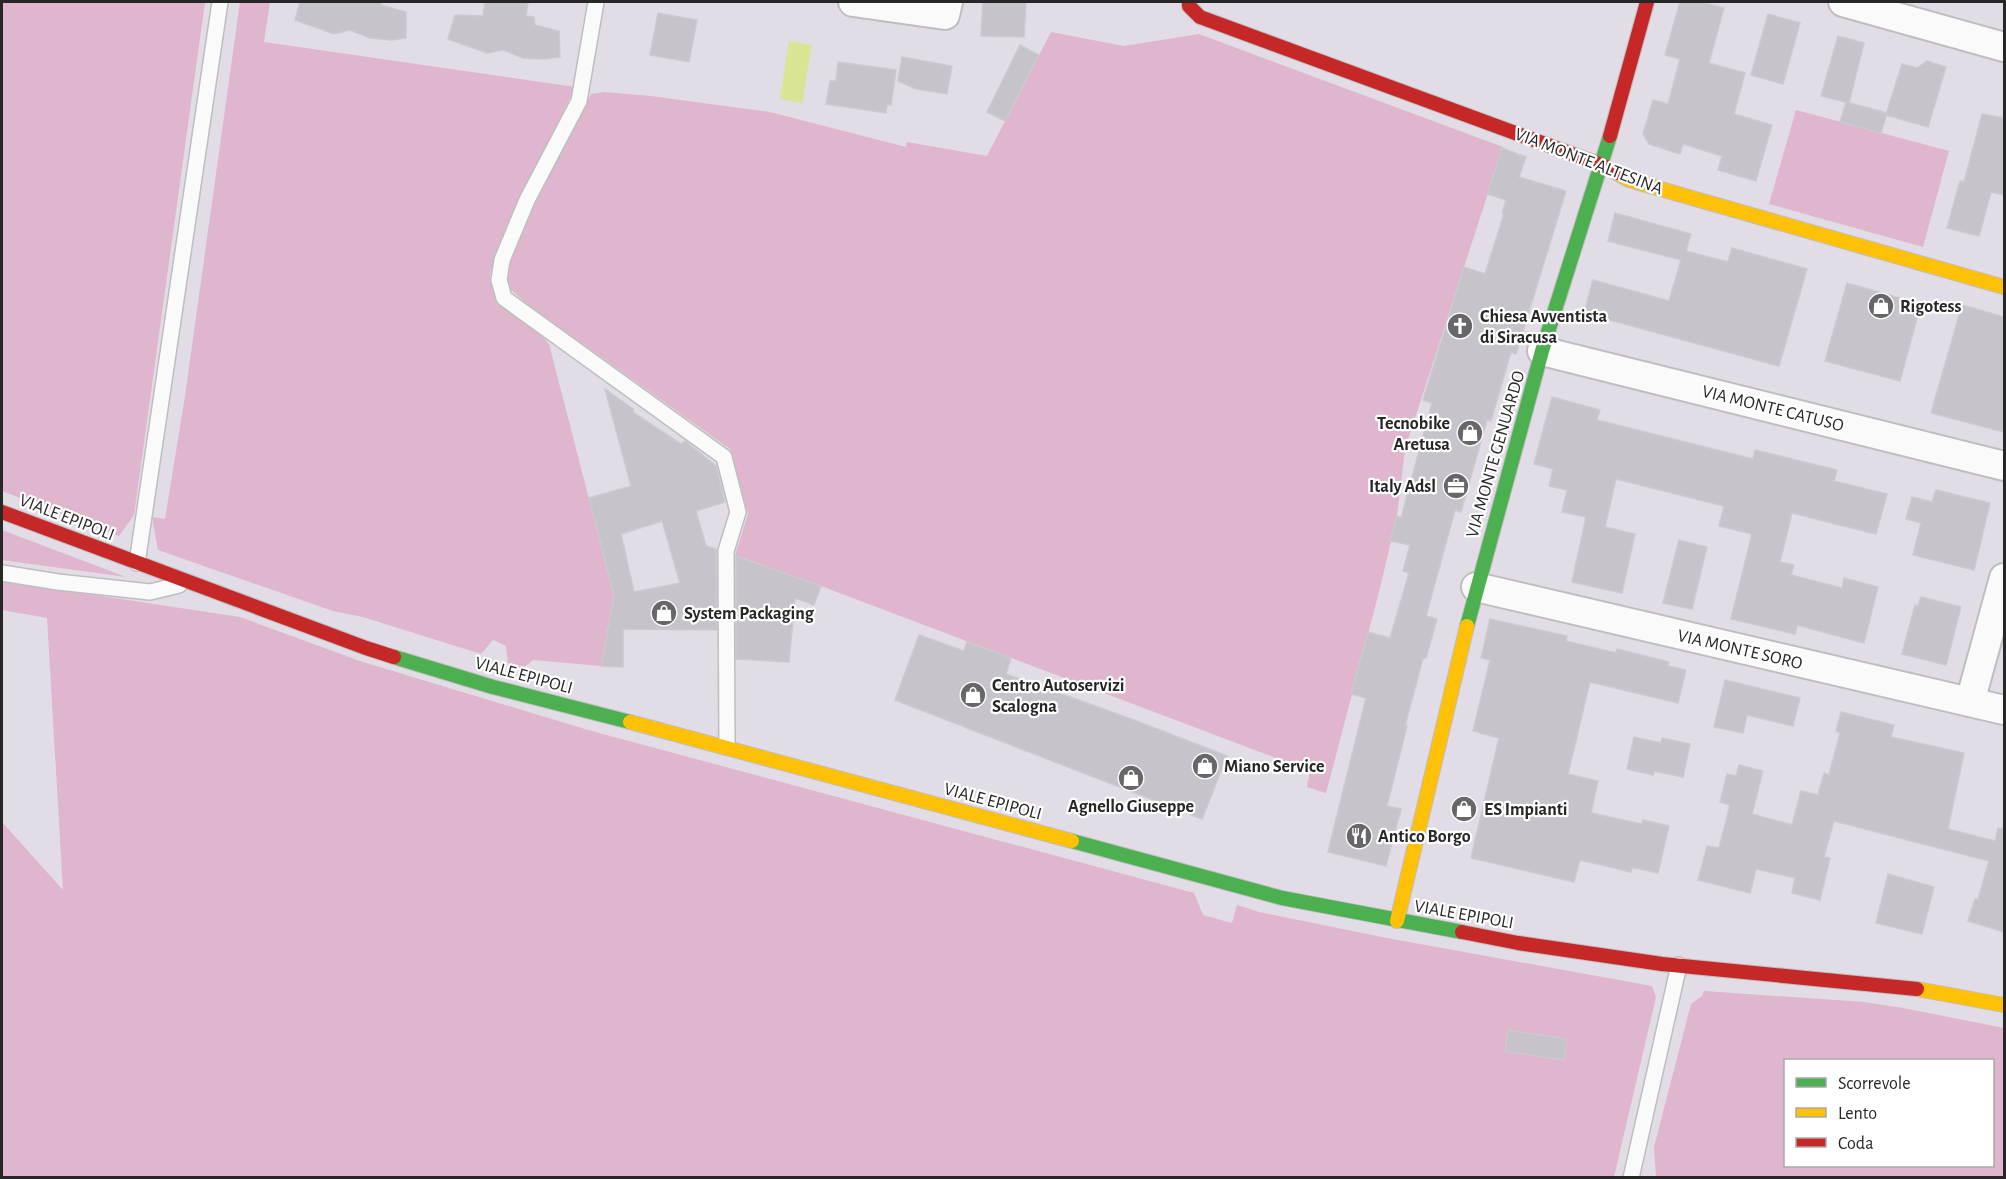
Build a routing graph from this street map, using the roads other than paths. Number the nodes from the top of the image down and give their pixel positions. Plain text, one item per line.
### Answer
1 (220, 2) edge
2 (596, 2) edge
3 (853, 2) edge
4 (948, 2) edge
5 (1189, 2) edge
6 (1647, 2) edge
7 (1843, 2) edge
8 (1906, 10) edge
9 (2004, 47) edge
10 (1602, 165) junction
11 (2004, 287) edge
12 (1542, 351) junction
13 (2004, 466) edge
14 (2, 512) edge
15 (136, 563) junction
16 (2, 573) edge
17 (2004, 578) edge
18 (191, 582) junction
19 (1476, 587) junction
20 (1970, 702) junction
21 (2004, 711) edge
22 (727, 747) junction
23 (1397, 921) junction
24 (1679, 965) junction
25 (2004, 1005) edge
26 (1631, 1178) edge

1 - 15 lane
2 - 22 lane
3 - 4 street
5 - 10 main road, VIA MONTE ALTESINA
6 - 10 main road, VIA MONTE GENUARDO
7 - 8 street
8 - 9 street
10 - 11 main road, VIA MONTE ALTESINA
10 - 12 main road, VIA MONTE GENUARDO
12 - 13 street, VIA MONTE CATUSO
12 - 19 main road, VIA MONTE GENUARDO
14 - 15 main road, VIALE EPIPOLI
15 - 18 main road, VIALE EPIPOLI
16 - 18 lane
17 - 20 street
18 - 22 main road, VIALE EPIPOLI
19 - 20 street, VIA MONTE SORO
19 - 23 main road, VIA MONTE GENUARDO
20 - 21 street, VIA MONTE SORO
22 - 23 main road, VIALE EPIPOLI
23 - 24 main road, VIALE EPIPOLI
24 - 25 main road, VIALE EPIPOLI
24 - 26 lane

